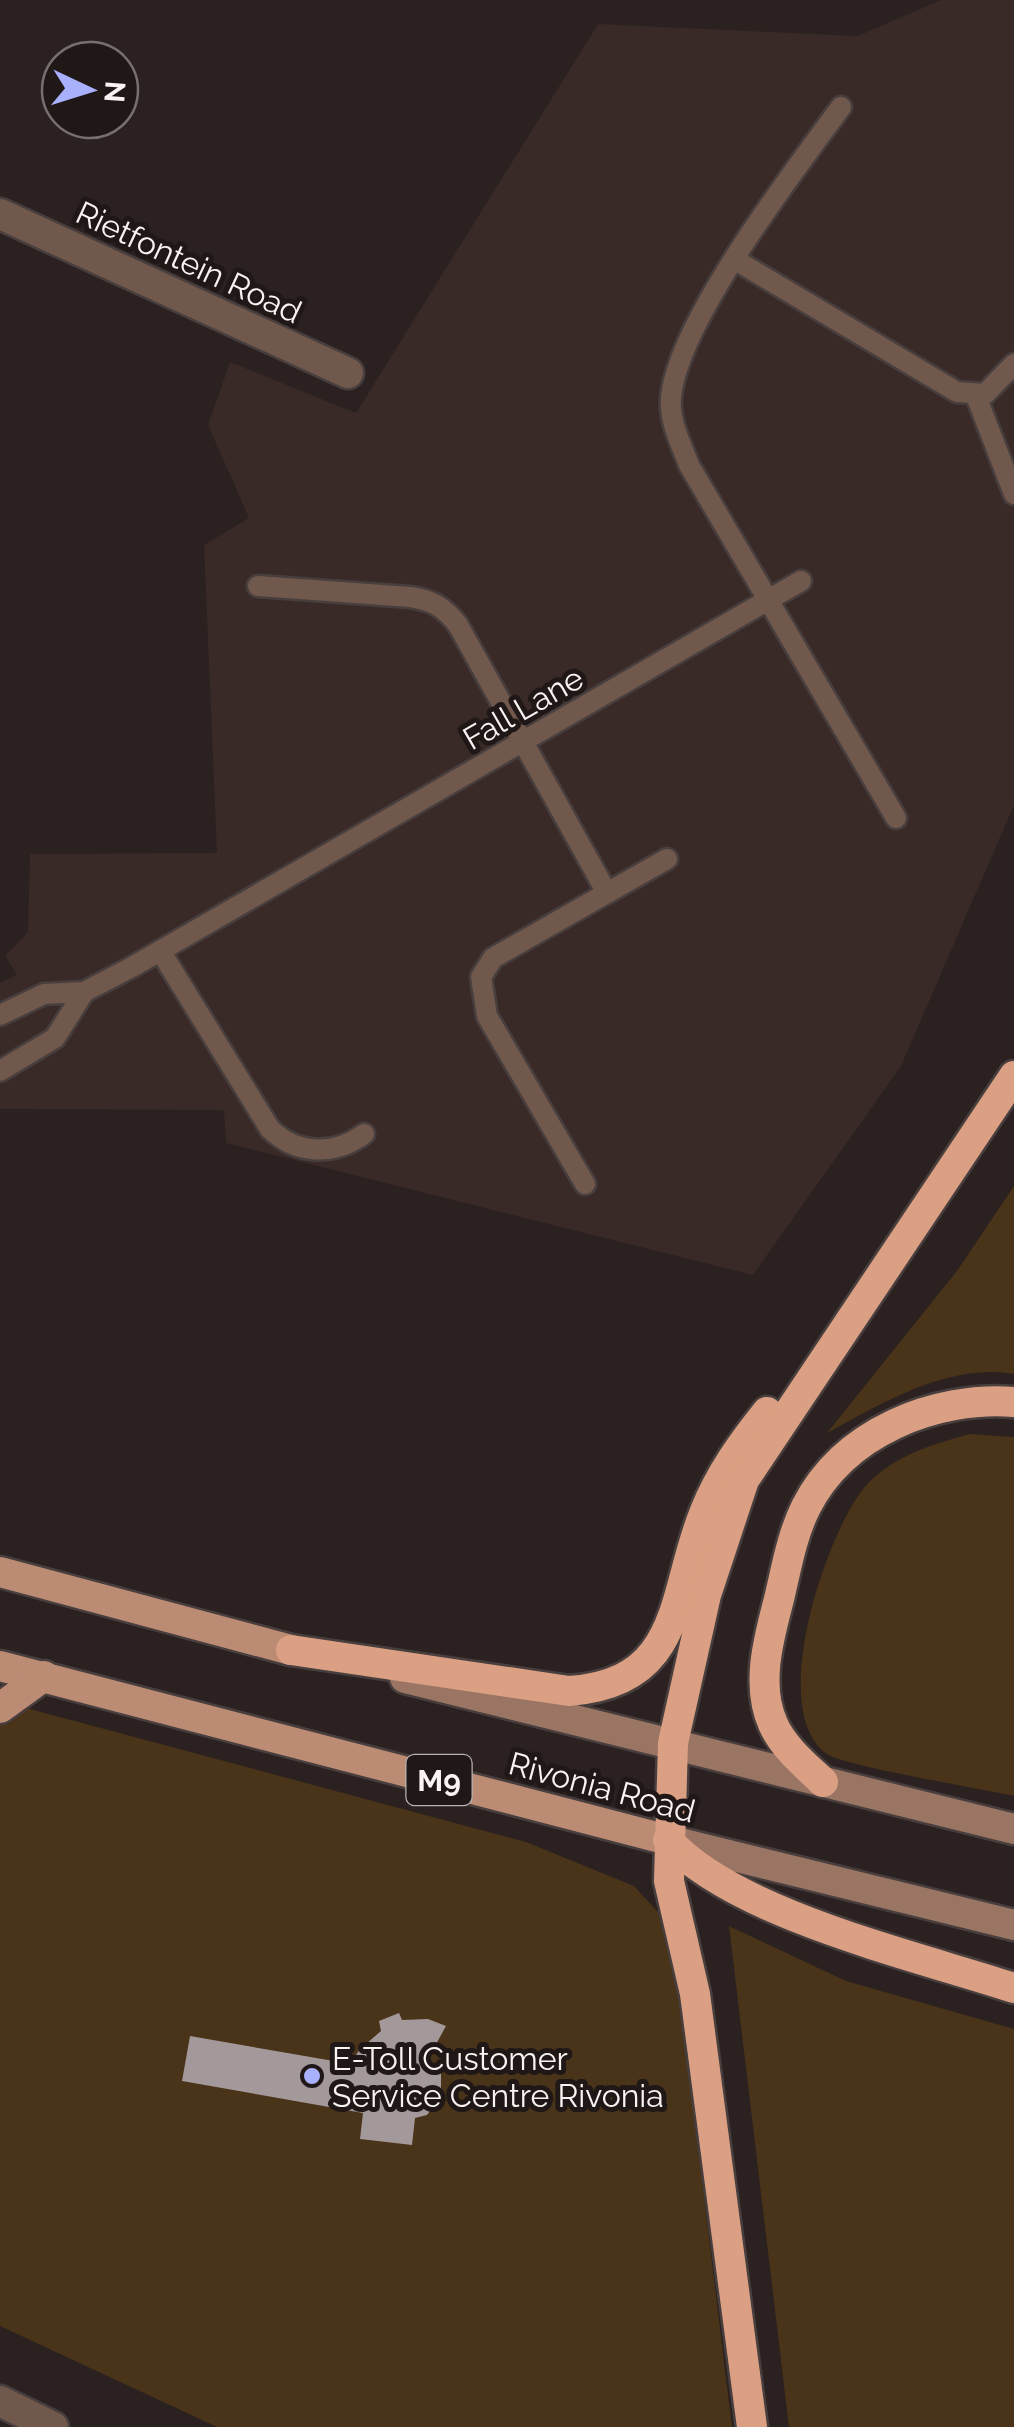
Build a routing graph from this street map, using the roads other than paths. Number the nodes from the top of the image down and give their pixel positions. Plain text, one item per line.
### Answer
1 (841, 107) dead end
2 (0, 214) edge
3 (736, 260) junction
4 (1014, 364) edge
5 (348, 374) dead end
6 (976, 396) junction
7 (1014, 494) edge
8 (801, 581) dead end
9 (258, 586) dead end
10 (768, 598) junction
11 (523, 744) junction
12 (896, 818) dead end
13 (667, 860) dead end
14 (607, 893) junction
15 (160, 952) junction
16 (84, 992) junction
17 (0, 1015) edge
18 (0, 1071) edge
19 (1014, 1076) edge
20 (364, 1134) dead end
21 (585, 1184) dead end
22 (821, 1359) junction
23 (1014, 1402) edge
24 (0, 1558) edge
25 (0, 1572) edge
26 (32, 1581) junction
27 (290, 1650) junction
28 (0, 1666) edge
29 (44, 1676) junction
30 (0, 1708) edge
31 (673, 1743) junction
32 (823, 1782) junction
33 (1014, 1829) edge
34 (668, 1840) junction
35 (1014, 1925) edge
36 (1014, 1988) edge
37 (0, 2401) edge
38 (52, 2427) edge
39 (752, 2427) edge

1 - 3 lane
2 - 5 street, Rietfontein Road
3 - 6 lane
3 - 10 lane
4 - 6 lane
6 - 7 lane
8 - 10 lane, Fall Lane
9 - 11 lane
10 - 11 lane, Fall Lane
10 - 12 lane
11 - 14 lane
11 - 15 lane, Fall Lane
13 - 14 lane
14 - 21 lane
15 - 16 lane, Fall Lane
15 - 20 lane
16 - 17 lane, Fall Lane
16 - 18 lane
19 - 22 highway
22 - 27 highway
22 - 31 highway
23 - 32 highway
24 - 26 main road
25 - 26 main road, Rivonia Road
26 - 27 main road, Rivonia Road
27 - 31 main road, Rivonia Road
28 - 29 main road, Rivonia Road / M9
29 - 30 main road
29 - 34 main road, Rivonia Road / M9
31 - 32 main road, Rivonia Road
31 - 34 highway
32 - 33 main road, Rivonia Road
34 - 35 main road, Rivonia Road / M9
34 - 36 highway
34 - 39 highway
37 - 38 street

